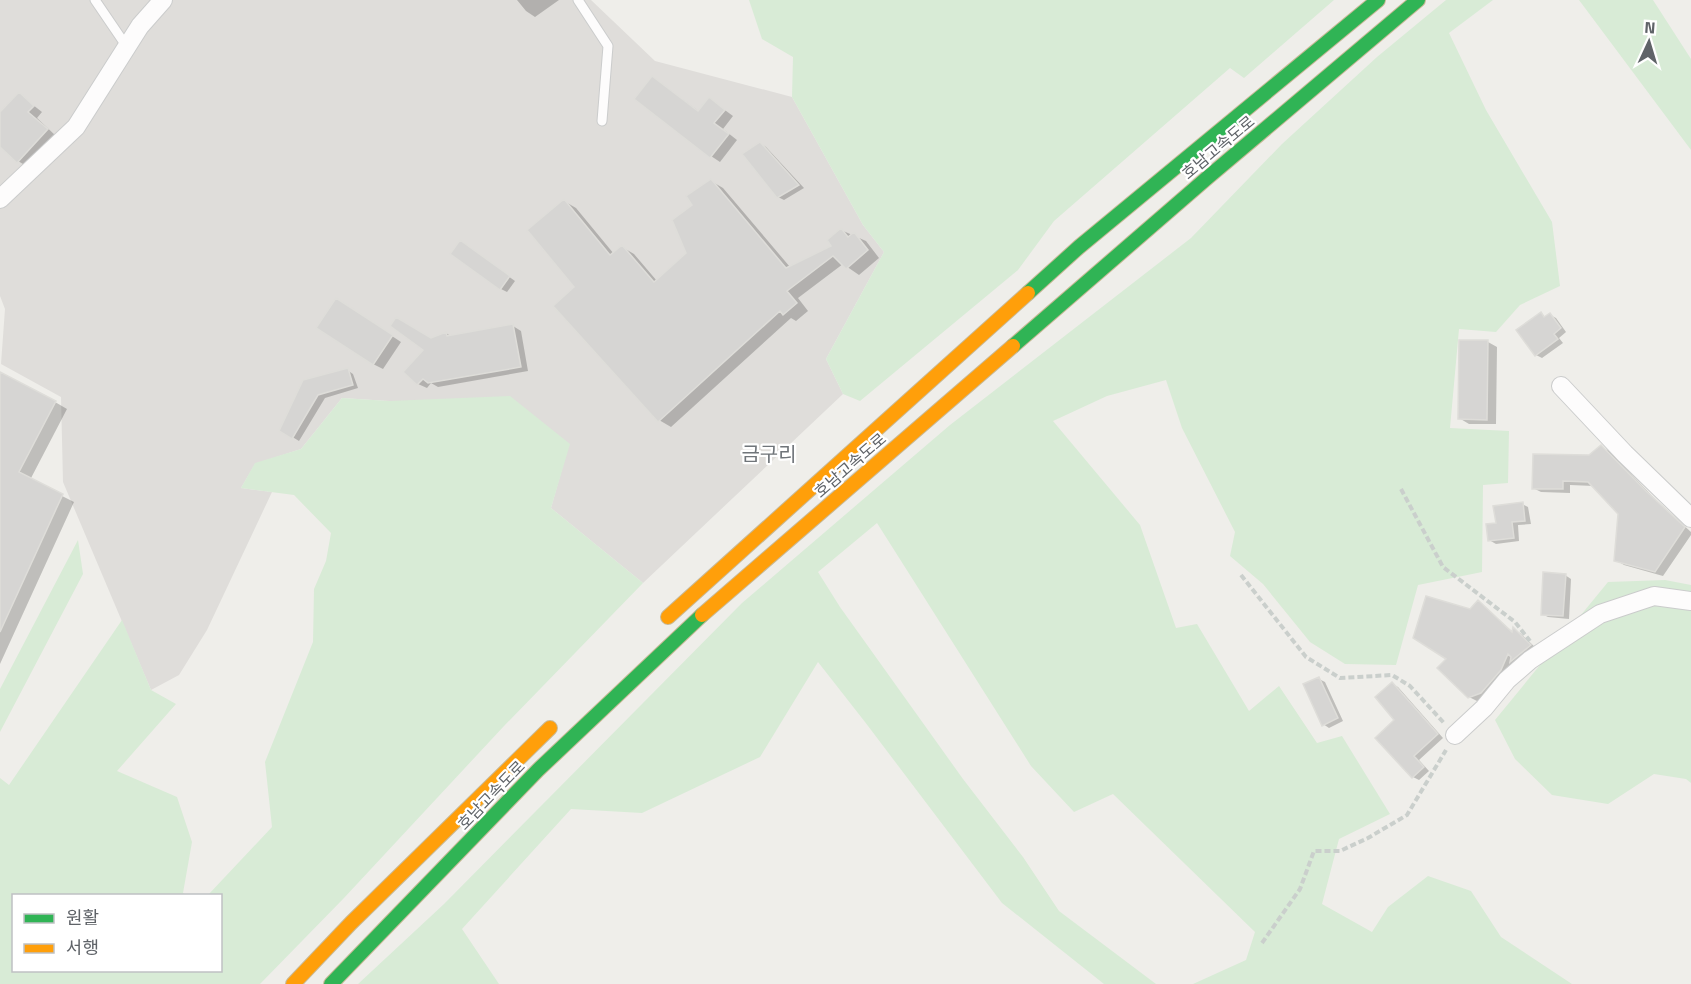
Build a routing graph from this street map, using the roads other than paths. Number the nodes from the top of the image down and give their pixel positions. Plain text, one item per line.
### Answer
1 (95, 0) edge
2 (163, 0) edge
3 (578, 0) edge
4 (1378, 0) edge
5 (1418, 0) edge
6 (127, 47) junction
7 (602, 121) dead end
8 (0, 199) edge
9 (1561, 386) dead end
10 (1691, 519) edge
11 (1691, 601) edge
12 (662, 623) dead end
13 (557, 721) dead end
14 (1455, 735) road end
15 (293, 984) edge
16 (331, 984) edge

1 - 6 lane
2 - 6 street
3 - 7 lane
4 - 12 highway, 호남고속도로
5 - 16 highway, 호남고속도로
6 - 8 street
9 - 10 street
11 - 14 street
13 - 15 highway, 호남고속도로

